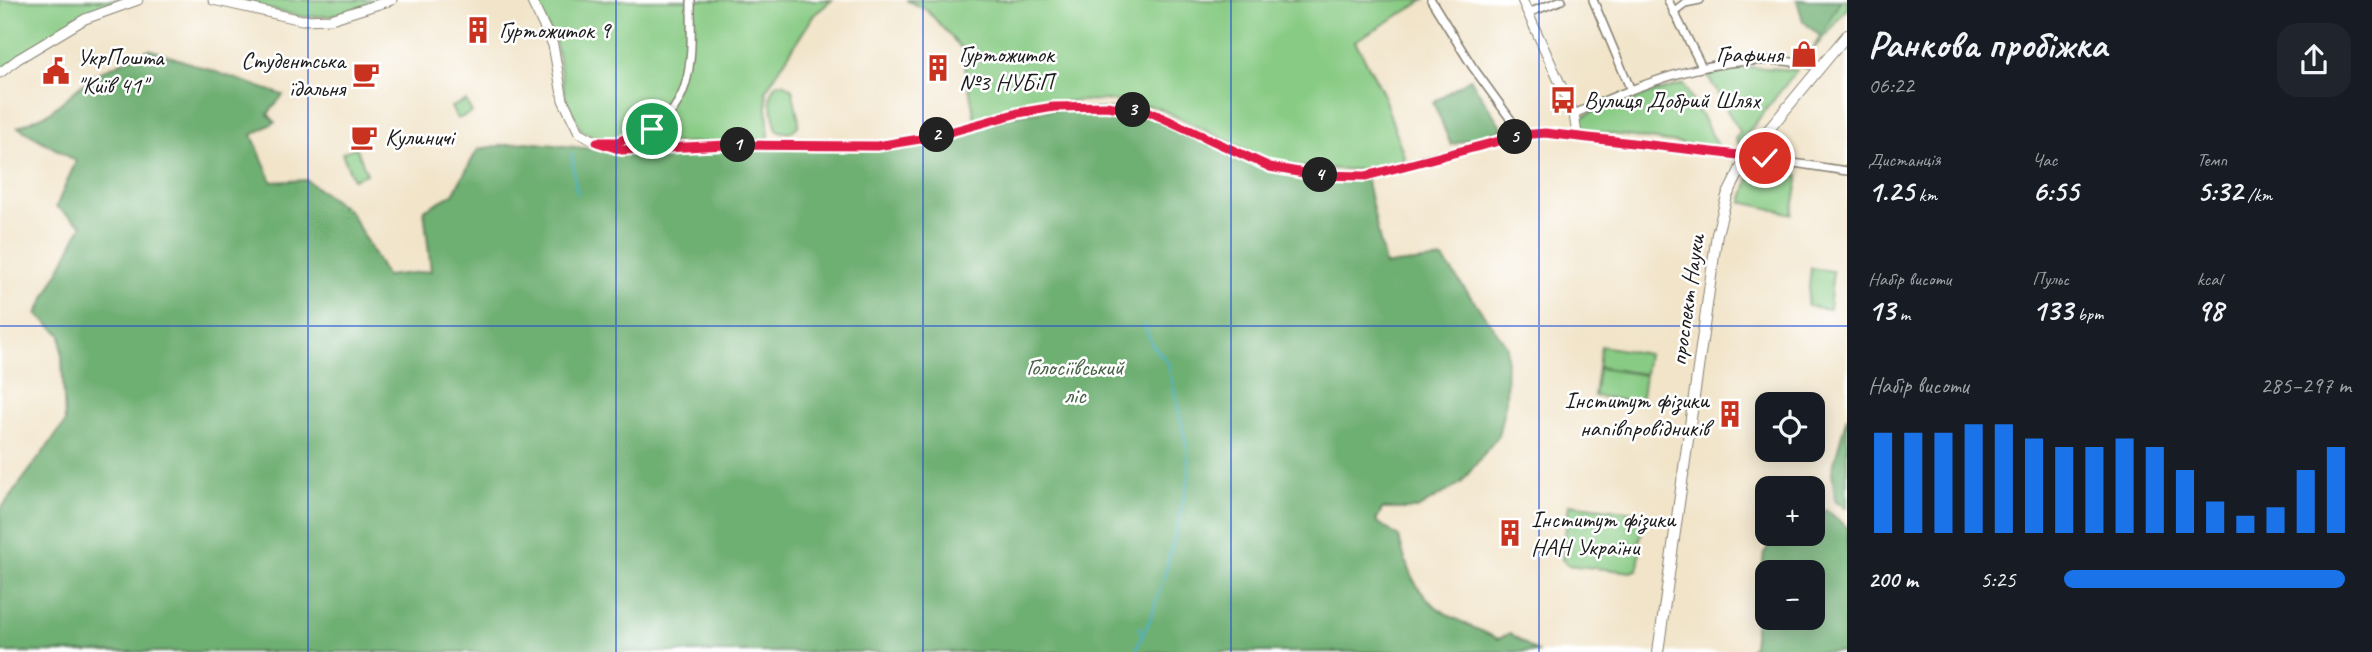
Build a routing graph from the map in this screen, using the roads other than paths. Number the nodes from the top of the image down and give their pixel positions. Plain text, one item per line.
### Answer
1 (138, 0) edge
2 (213, 0) edge
3 (392, 0) edge
4 (531, 0) edge
5 (691, 0) edge
6 (1431, 0) edge
7 (1522, 0) edge
8 (1562, 0) edge
9 (1593, 0) edge
10 (1668, 0) edge
11 (1700, 0) edge
12 (1673, 12) junction
13 (1528, 13) junction
14 (1847, 35) edge
15 (1702, 67) junction
16 (1821, 67) junction
17 (0, 73) edge
18 (1630, 88) junction
19 (1574, 114) junction
20 (1522, 135) junction
21 (1577, 135) junction
22 (597, 142) junction
23 (1747, 156) junction
24 (1847, 171) edge
25 (1658, 652) edge

1 - 17 street
2 - 3 street
4 - 22 street
5 - 22 street
6 - 20 street
7 - 13 street
8 - 13 street
9 - 18 street
10 - 12 street
11 - 12 street
12 - 15 street
13 - 19 street
14 - 16 main road, проспект Науки
15 - 16 street
15 - 18 street
16 - 23 main road, проспект Науки
18 - 19 street
19 - 21 street
20 - 21 street
20 - 22 street
21 - 23 street
23 - 24 street
23 - 25 main road, проспект Науки

